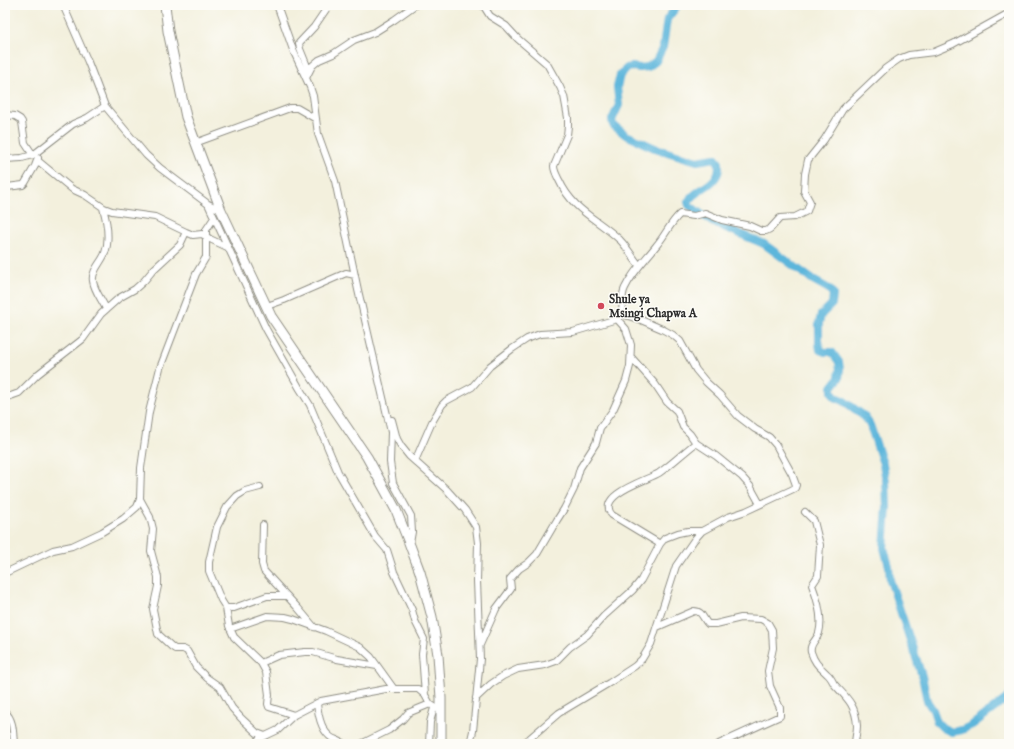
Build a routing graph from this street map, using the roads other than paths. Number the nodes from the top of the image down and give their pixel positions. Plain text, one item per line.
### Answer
1 (63, 5) edge
2 (165, 5) edge
3 (277, 5) edge
4 (330, 5) edge
5 (415, 5) edge
6 (483, 5) edge
7 (1009, 13) edge
8 (309, 71) junction
9 (306, 78) junction
10 (105, 106) junction
11 (5, 115) edge
12 (316, 119) junction
13 (195, 143) junction
14 (35, 158) junction
15 (5, 159) edge
16 (7, 187) dead end
17 (208, 204) junction
18 (103, 208) junction
19 (221, 210) junction
20 (214, 218) junction
21 (186, 232) junction
22 (206, 237) junction
23 (227, 246) junction
24 (639, 265) junction
25 (355, 275) junction
26 (267, 306) junction
27 (106, 309) junction
28 (622, 314) junction
29 (617, 319) junction
30 (631, 357) junction
31 (5, 398) edge
32 (385, 404) junction
33 (696, 443) junction
34 (415, 461) junction
35 (260, 487) dead end
36 (140, 499) junction
37 (760, 504) junction
38 (805, 512) dead end
39 (263, 525) dead end
40 (702, 531) junction
41 (660, 544) junction
42 (410, 545) junction
43 (5, 572) edge
44 (287, 596) junction
45 (226, 608) junction
46 (314, 627) junction
47 (657, 627) junction
48 (230, 629) junction
49 (480, 645) junction
50 (260, 663) junction
51 (377, 666) junction
52 (394, 689) junction
53 (425, 695) junction
54 (476, 698) junction
55 (317, 703) junction
56 (435, 708) junction
57 (5, 712) edge
58 (294, 715) junction
59 (728, 742) edge
60 (14, 744) edge
61 (344, 744) edge
62 (361, 744) edge
63 (429, 744) edge
64 (441, 744) edge
65 (470, 744) edge
66 (523, 744) edge
67 (719, 744) edge
68 (855, 744) edge

1 - 10 street
2 - 13 highway
3 - 9 street
4 - 8 street
5 - 8 street
6 - 24 street
7 - 24 street
8 - 9 street
9 - 12 street
10 - 14 street
10 - 17 street
11 - 14 street
12 - 13 street
12 - 25 street
13 - 19 highway
14 - 15 street
14 - 16 street
14 - 18 street
17 - 19 street
17 - 20 street
18 - 21 street
18 - 27 street
19 - 26 highway
20 - 22 street
20 - 23 street
21 - 22 street
21 - 27 street
22 - 23 street
22 - 36 street
23 - 53 street
24 - 28 street
25 - 26 street
25 - 32 street
26 - 42 highway
27 - 31 street
28 - 29 street
28 - 37 street
29 - 30 street
29 - 34 street
30 - 33 street
30 - 49 street
32 - 34 street
32 - 42 street
33 - 37 street
33 - 41 street
34 - 49 street
35 - 45 street
36 - 43 street
36 - 58 street
37 - 40 street
38 - 68 street
39 - 44 street
40 - 41 street
40 - 47 street
41 - 54 street
42 - 56 highway
44 - 45 street
44 - 46 street
45 - 48 street
46 - 48 street
46 - 51 street
47 - 59 street
47 - 66 street
48 - 50 street
49 - 54 street
50 - 51 street
50 - 58 street
51 - 52 street
52 - 53 street
52 - 55 street
53 - 56 street
54 - 65 street
55 - 58 street
55 - 61 street
56 - 62 street
56 - 63 street
56 - 64 highway
57 - 60 street
59 - 67 street

